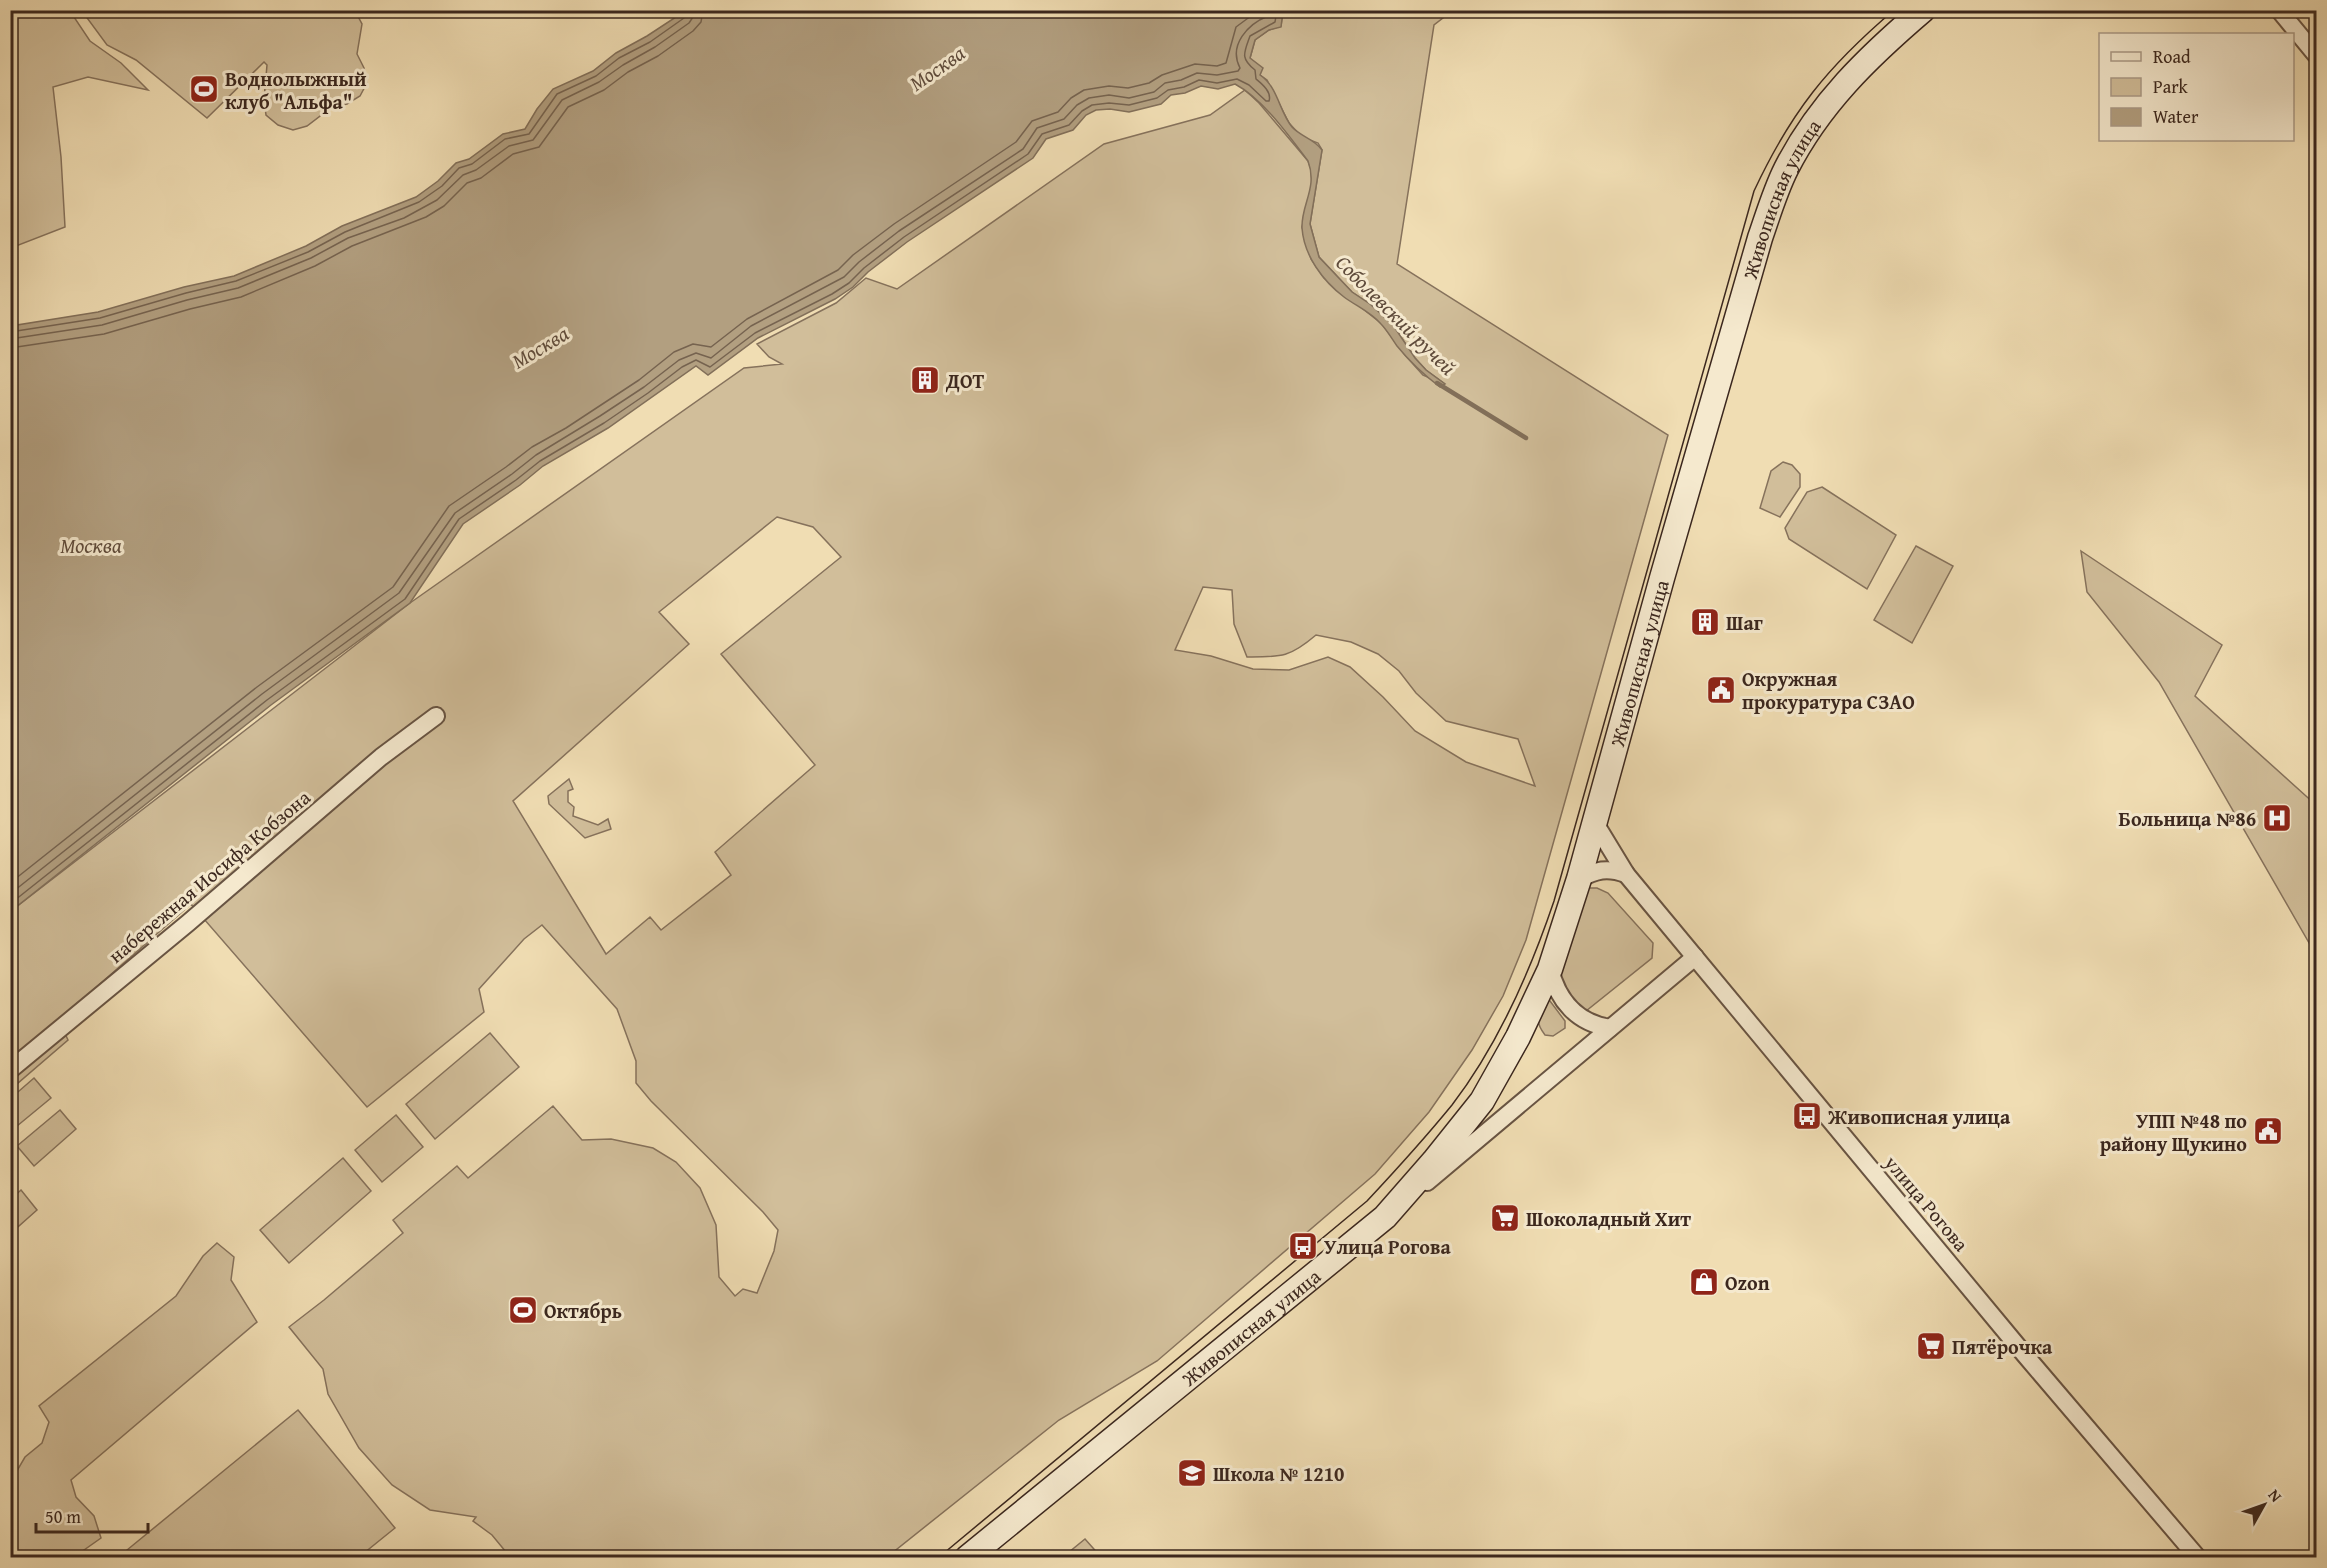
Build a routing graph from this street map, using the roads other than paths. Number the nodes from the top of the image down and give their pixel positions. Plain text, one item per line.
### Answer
1 (1923, 10) edge
2 (2279, 10) edge
3 (2316, 55) edge
4 (436, 716) dead end
5 (1595, 823) junction
6 (1626, 874) junction
7 (1579, 879) junction
8 (1695, 957) junction
9 (1550, 969) junction
10 (1610, 1028) junction
11 (10, 1070) edge
12 (1385, 1217) junction
13 (967, 1557) edge
14 (2198, 1557) edge

1 - 5 street, Живописная улица
2 - 3 street
4 - 11 street, набережная Иосифа Кобзона
5 - 6 street, улица Рогова
5 - 7 street, Живописная улица
6 - 7 street
6 - 8 street, улица Рогова
7 - 9 street, Живописная улица
8 - 10 street
8 - 14 street, улица Рогова
9 - 10 street
9 - 12 street, Живописная улица
10 - 12 street
12 - 13 street, Живописная улица

